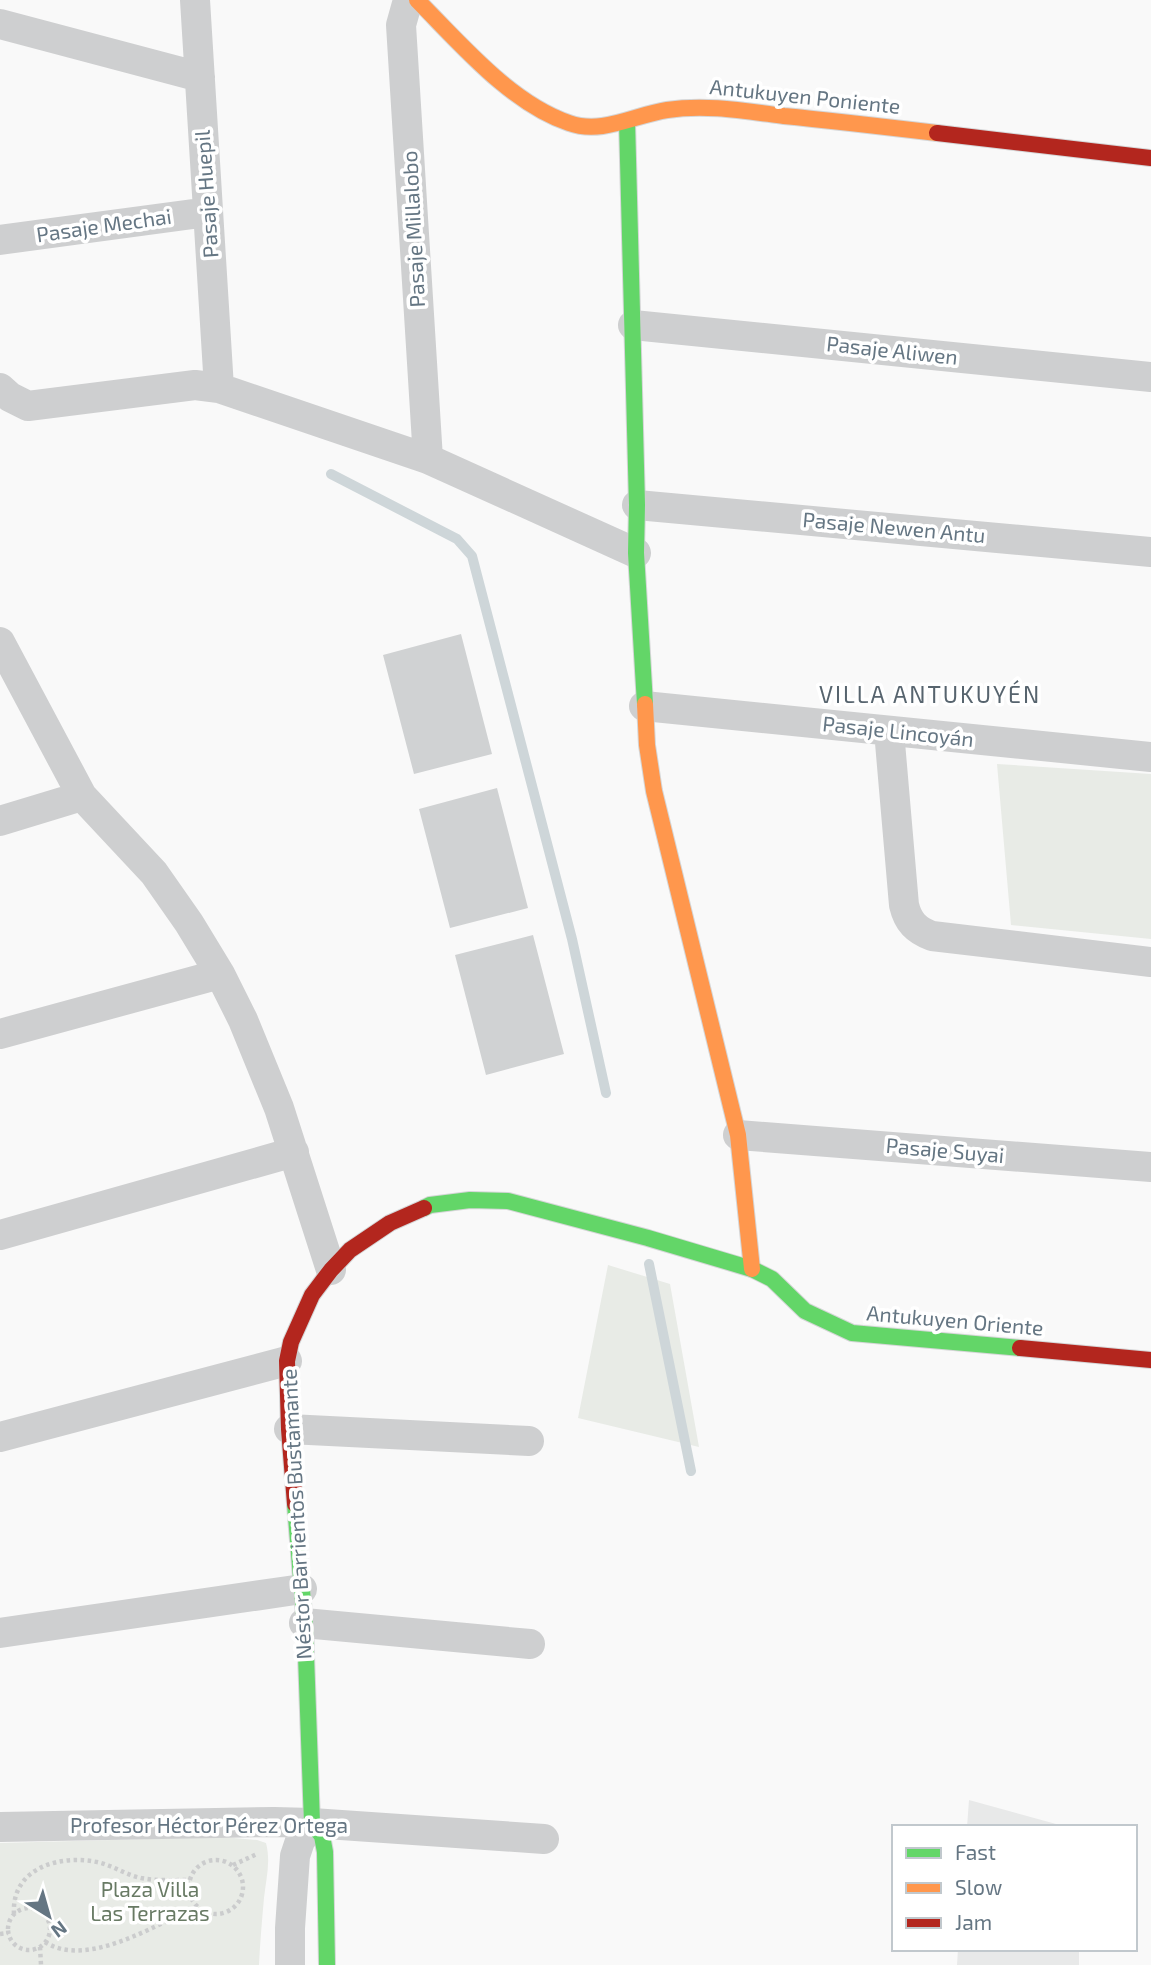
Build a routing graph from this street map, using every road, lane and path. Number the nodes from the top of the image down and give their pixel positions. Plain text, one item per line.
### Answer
1 (195, 0) edge
2 (408, 0) edge
3 (417, 0) edge
4 (0, 23) edge
5 (200, 77) junction
6 (626, 121) junction
7 (1151, 158) edge
8 (208, 212) junction
9 (0, 240) edge
10 (633, 325) junction
11 (1151, 377) edge
12 (0, 388) edge
13 (219, 388) junction
14 (428, 458) junction
15 (637, 505) junction
16 (1151, 552) edge
17 (636, 553) junction
18 (0, 642) edge
19 (644, 706) junction
20 (888, 731) junction
21 (1151, 757) edge
22 (82, 796) junction
23 (0, 821) edge
24 (1151, 962) edge
25 (220, 974) junction
26 (0, 1034) edge
27 (738, 1135) junction
28 (294, 1152) junction
29 (1151, 1167) edge
30 (490, 1200) joint
31 (0, 1235) edge
32 (752, 1269) junction
33 (331, 1270) junction
34 (1151, 1360) edge
35 (287, 1361) junction
36 (289, 1429) junction
37 (0, 1437) edge
38 (529, 1441) dead end
39 (302, 1589) junction
40 (304, 1623) junction
41 (0, 1633) edge
42 (530, 1644) dead end
43 (312, 1823) junction
44 (0, 1827) edge
45 (544, 1839) dead end
46 (190, 1880) junction
47 (205, 1911) junction
48 (14, 1914) junction
49 (8, 1933) junction
50 (0, 1934) edge
51 (137, 1941) dead end
52 (45, 1942) junction
53 (40, 1947) junction
54 (52, 1953) dead end
55 (41, 1965) edge
56 (290, 1965) edge
57 (327, 1965) edge

1 - 5 street, Pasaje Huepil
2 - 14 street, Pasaje Millalobo
3 - 6 street, Antukuyen Poniente
4 - 5 street
5 - 8 street, Pasaje Huepil
6 - 7 street, Antukuyen Poniente
6 - 10 street
8 - 9 street, Pasaje Mechai
8 - 13 street, Pasaje Huepil
10 - 11 street, Pasaje Aliwen
10 - 15 street
12 - 13 street
13 - 14 street
14 - 17 street
15 - 16 street, Pasaje Newen Antu
15 - 17 street
17 - 19 street
18 - 22 street
19 - 20 street, Pasaje Lincoyán
19 - 27 street
20 - 21 street, Pasaje Lincoyán
20 - 24 street
22 - 23 street
22 - 25 street
25 - 26 street
25 - 28 street
27 - 29 street, Pasaje Suyai
27 - 32 street
28 - 31 street
28 - 33 street
30 - 32 street, Antukuyen Oriente
30 - 33 street, Néstor Barrientos Bustamante
32 - 34 street, Antukuyen Oriente
33 - 35 street, Néstor Barrientos Bustamante
35 - 36 street, Néstor Barrientos Bustamante
35 - 37 street
36 - 38 street
36 - 39 street, Néstor Barrientos Bustamante
39 - 40 street, Néstor Barrientos Bustamante
39 - 41 street
40 - 42 street
40 - 43 street, Néstor Barrientos Bustamante
43 - 44 street, Profesor Héctor Pérez Ortega
43 - 45 street, Profesor Héctor Pérez Ortega
43 - 56 street
43 - 57 street, Néstor Barrientos Bustamante
46 - 47 path
46 - 47 path
46 - 48 path
47 - 51 path
48 - 49 path
48 - 52 path
49 - 50 path
49 - 53 path
52 - 53 path
52 - 54 path
53 - 55 path

